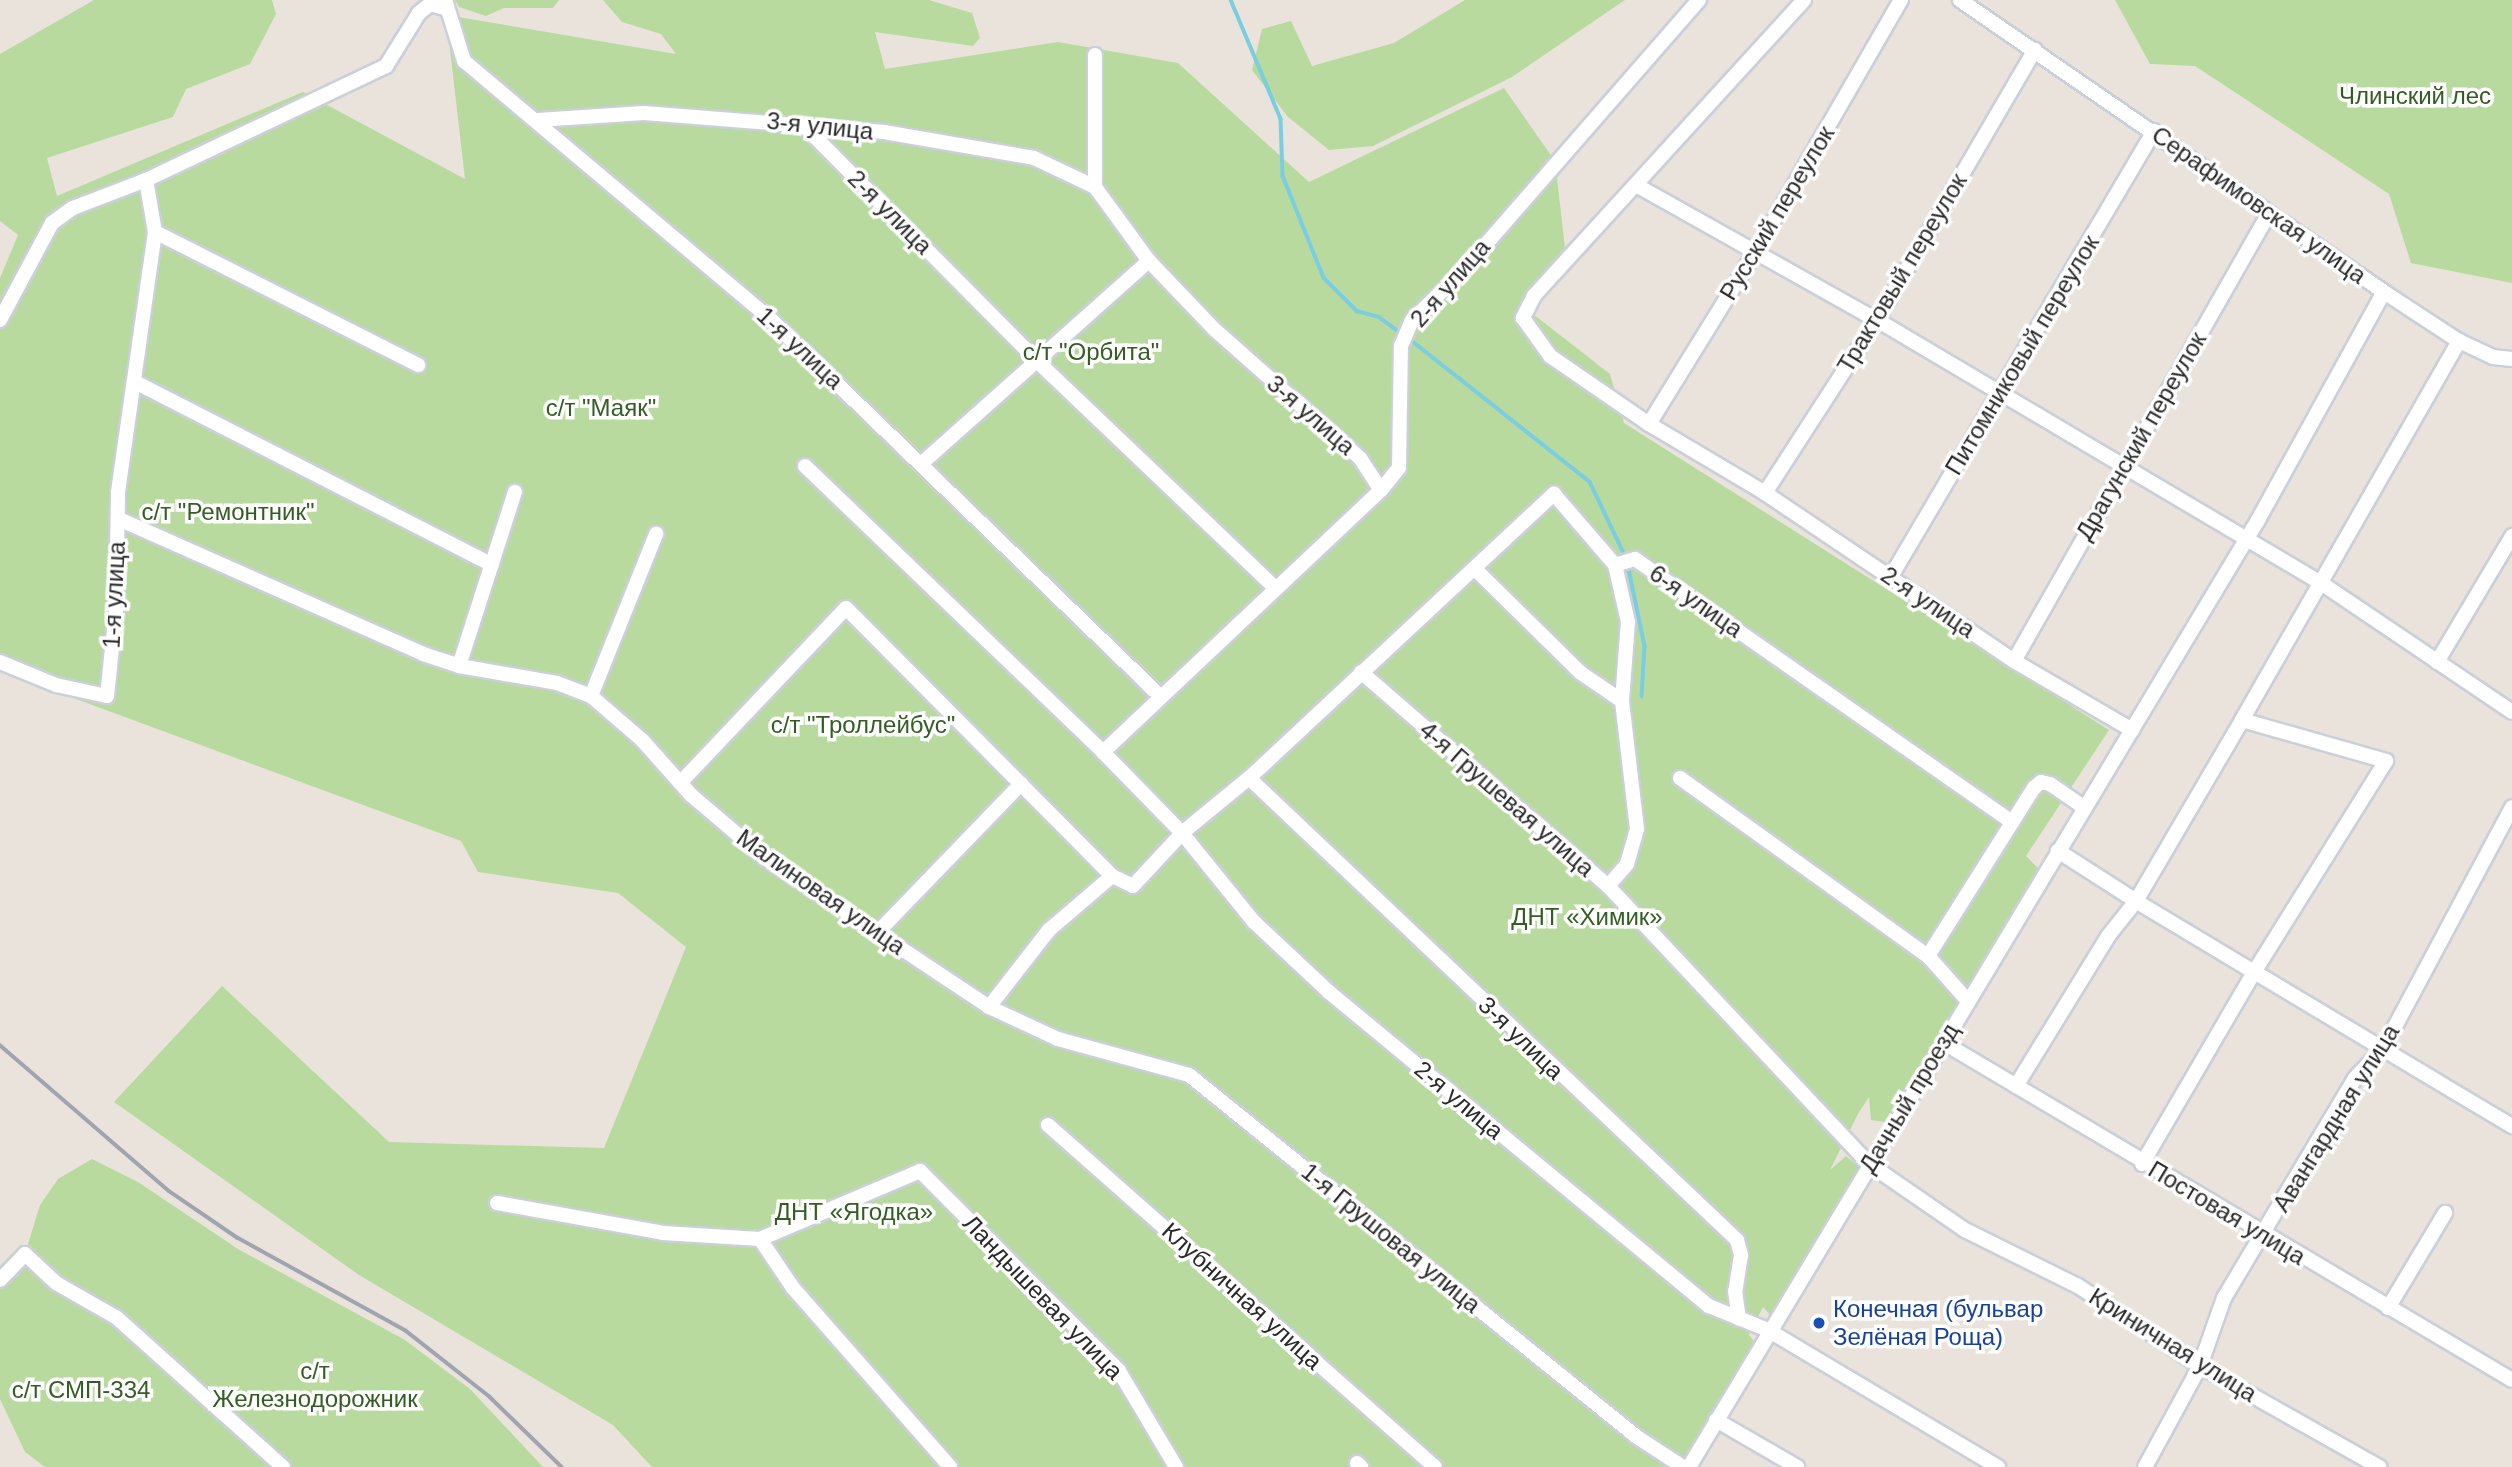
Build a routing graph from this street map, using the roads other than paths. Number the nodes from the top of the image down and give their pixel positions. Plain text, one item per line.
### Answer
1 (1699, 0) edge
2 (1804, 0) edge
3 (1901, 0) edge
4 (1960, 0) edge
5 (445, 4) edge
6 (2035, 50) junction
7 (1095, 55) dead end
8 (538, 120) junction
9 (806, 128) junction
10 (2154, 131) junction
11 (146, 180) junction
12 (1636, 186) junction
13 (1095, 187) junction
14 (2269, 213) junction
15 (155, 232) junction
16 (1756, 251) junction
17 (1149, 261) junction
18 (2384, 292) junction
19 (0, 320) edge
20 (1877, 320) junction
21 (2459, 341) junction
22 (2512, 359) edge
23 (1038, 362) junction
24 (418, 365) dead end
25 (135, 382) junction
26 (2000, 392) junction
27 (1648, 424) junction
28 (922, 463) junction
29 (805, 466) dead end
30 (2124, 466) junction
31 (1381, 490) junction
32 (515, 492) dead end
33 (1765, 492) junction
34 (121, 520) junction
35 (656, 534) dead end
36 (2512, 536) edge
37 (2246, 540) junction
38 (492, 565) junction
39 (1615, 565) junction
40 (1475, 569) junction
41 (1891, 578) junction
42 (2321, 583) junction
43 (1275, 589) junction
44 (2014, 661) junction
45 (0, 662) edge
46 (2437, 662) junction
47 (459, 666) junction
48 (1361, 672) junction
49 (1159, 695) junction
50 (591, 696) junction
51 (1622, 701) junction
52 (2512, 712) edge
53 (2242, 720) junction
54 (2132, 730) junction
55 (1103, 752) junction
56 (1249, 778) junction
57 (1680, 778) dead end
58 (680, 783) junction
59 (1021, 784) junction
60 (2512, 807) edge
61 (2085, 808) junction
62 (2012, 822) junction
63 (1181, 833) junction
64 (2058, 851) junction
65 (1112, 876) junction
66 (1608, 886) junction
67 (2136, 901) junction
68 (876, 934) junction
69 (1928, 957) junction
70 (2252, 971) junction
71 (1968, 1001) junction
72 (989, 1007) junction
73 (1944, 1043) junction
74 (1080, 1046) joint
75 (2383, 1049) junction
76 (2017, 1086) junction
77 (2510, 1121) edge
78 (1048, 1125) dead end
79 (1869, 1164) junction
80 (2142, 1164) junction
81 (497, 1203) dead end
82 (2445, 1213) dead end
83 (1965, 1230) joint
84 (2263, 1235) junction
85 (760, 1239) junction
86 (0, 1280) edge
87 (2388, 1308) junction
88 (1740, 1319) junction
89 (1768, 1330) junction
90 (2200, 1366) junction
91 (2512, 1380) edge
92 (1716, 1420) junction
93 (283, 1467) edge
94 (950, 1467) edge
95 (1176, 1467) edge
96 (1436, 1467) edge
97 (1683, 1467) edge
98 (1689, 1467) edge
99 (1797, 1467) edge
100 (1998, 1467) edge
101 (2146, 1467) edge
102 (2379, 1467) edge

1 - 31 street, 2-я улица
2 - 12 street
3 - 16 street, Русский переулок
4 - 6 street, Серафимовская улица
5 - 8 street, 1-я улица
5 - 11 street, 1-я улица
6 - 10 street, Серафимовская улица
6 - 20 street, Трактовый переулок
7 - 13 street
8 - 9 street, 3-я улица
8 - 28 street, 1-я улица
9 - 13 street, 3-я улица
9 - 23 street, 2-я улица
10 - 14 street, Серафимовская улица
10 - 26 street, Питомниковый переулок
11 - 15 street, 1-я улица
11 - 19 street, 1-я улица
12 - 16 street
12 - 27 street, 2-я улица
13 - 17 street, 3-я улица
14 - 18 street, Серафимовская улица
14 - 30 street, Драгунский переулок
15 - 24 street
15 - 25 street, 1-я улица
16 - 20 street
16 - 27 street, Русский переулок
17 - 23 street
17 - 31 street, 3-я улица
18 - 21 street
18 - 37 street, Серафимовская улица
20 - 26 street
20 - 33 street, Трактовый переулок
21 - 22 street
21 - 42 street
23 - 28 street
23 - 43 street, 2-я улица
25 - 34 street, 1-я улица
25 - 38 street
26 - 30 street
26 - 41 street, Питомниковый переулок
27 - 33 street, 2-я улица
28 - 49 street, 1-я улица
29 - 55 street, 2-я улица
30 - 37 street
30 - 44 street, Драгунский переулок
31 - 43 street, 2-я улица
32 - 38 street
33 - 41 street, 2-я улица
34 - 45 street, 1-я улица
34 - 47 street, Малиновая улица
35 - 50 street
36 - 46 street
37 - 42 street
37 - 54 street, Серафимовская улица
38 - 47 street
39 - 40 street
39 - 51 street, 6-я улица
39 - 62 street, 6-я улица
40 - 48 street
40 - 51 street
41 - 44 street, 2-я улица
42 - 46 street
42 - 53 street
43 - 49 street, 2-я улица
44 - 54 street, 2-я улица
46 - 52 street
47 - 50 street, Малиновая улица
48 - 56 street
48 - 66 street, 4-я Грушевая улица
49 - 55 street, 2-я улица
50 - 58 street, Малиновая улица
51 - 66 street, 6-я улица
53 - 67 street
53 - 70 street
54 - 61 street, Дачный проезд
55 - 63 street, 2-я улица
56 - 63 street
56 - 88 street, 3-я улица
57 - 69 street
58 - 59 street
58 - 68 street, Малиновая улица
59 - 65 street
59 - 68 street
60 - 75 street, Авангардная улица
61 - 62 street
61 - 64 street, Дачный проезд
62 - 69 street
63 - 65 street
63 - 88 street, 2-я улица
64 - 67 street
64 - 71 street, Дачный проезд
65 - 72 street
66 - 79 street, 4-я Грушевая улица
67 - 70 street
67 - 76 street
68 - 72 street, Малиновая улица
69 - 71 street
70 - 75 street
70 - 80 street
71 - 73 street, Дачный проезд
72 - 74 street, Малиновая улица
73 - 76 street, Постовая улица
73 - 79 street, Дачный проезд
74 - 97 street, 1-я Грушовая улица
75 - 77 street
75 - 84 street, Авангардная улица
76 - 80 street, Постовая улица
78 - 96 street, Клубничная улица
79 - 83 street, 4-я Грушевая улица
79 - 89 street, Дачный проезд
80 - 84 street, Постовая улица
81 - 85 street
82 - 87 street
83 - 90 street, Криничная улица
84 - 87 street, Постовая улица
84 - 90 street, Авангардная улица
85 - 94 street
85 - 95 street, Ландышевая улица
86 - 93 street
87 - 91 street, Постовая улица
88 - 89 street, 2-я улица
89 - 92 street, Дачный проезд
89 - 100 street, 2-я улица
90 - 101 street, Авангардная улица
90 - 102 street, Криничная улица
92 - 98 street, Дачный проезд
92 - 99 street

